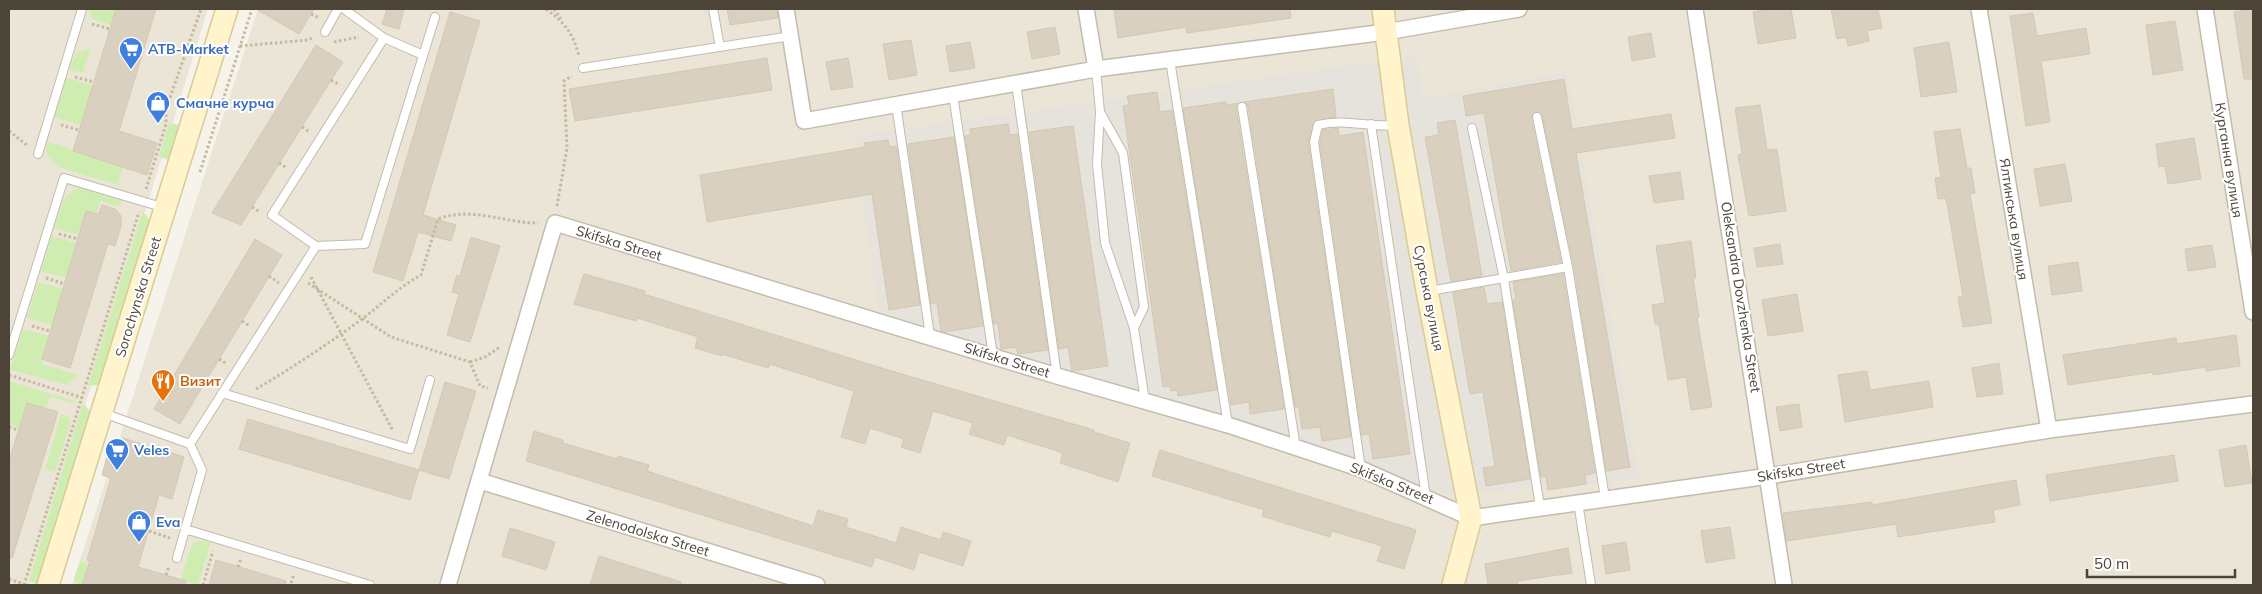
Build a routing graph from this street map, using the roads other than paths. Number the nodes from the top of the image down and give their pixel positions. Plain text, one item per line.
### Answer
1 (82, 9) edge
2 (227, 9) edge
3 (338, 9) edge
4 (344, 9) edge
5 (713, 9) edge
6 (786, 9) edge
7 (1086, 9) edge
8 (1383, 9) edge
9 (1519, 9) edge
10 (1695, 9) edge
11 (1979, 9) edge
12 (2205, 9) edge
13 (435, 17) dead end
14 (325, 32) road end
15 (1386, 32) junction
16 (791, 36) junction
17 (384, 38) junction
18 (720, 47) junction
19 (423, 55) junction
20 (1170, 60) junction
21 (583, 68) road end
22 (1096, 69) junction
23 (1016, 84) junction
24 (953, 95) junction
25 (896, 104) junction
26 (1242, 107) dead end
27 (1100, 112) junction
28 (1537, 117) dead end
29 (1371, 124) junction
30 (1398, 125) junction
31 (1472, 128) dead end
32 (38, 154) road end
33 (166, 208) junction
34 (316, 246) junction
35 (1568, 267) junction
36 (1504, 279) junction
37 (1427, 291) junction
38 (2253, 312) edge
39 (1134, 328) junction
40 (930, 336) junction
41 (9, 355) edge
42 (993, 356) junction
43 (1057, 376) junction
44 (430, 380) dead end
45 (222, 393) junction
46 (1145, 401) junction
47 (2253, 404) edge
48 (104, 409) junction
49 (1228, 425) junction
50 (2049, 430) junction
51 (190, 444) junction
52 (1296, 448) junction
53 (1361, 469) junction
54 (1769, 476) junction
55 (480, 481) junction
56 (1426, 497) junction
57 (1604, 498) junction
58 (1578, 502) junction
59 (1540, 507) junction
60 (1471, 518) junction
61 (186, 528) junction
62 (177, 558) dead end
63 (48, 585) edge
64 (370, 585) edge
65 (448, 585) edge
66 (817, 585) edge
67 (1453, 585) edge
68 (1591, 585) edge
69 (1784, 585) edge

1 - 32 lane
2 - 33 street, Sorochynska Street
3 - 14 lane
4 - 17 lane
5 - 18 lane
6 - 16 street
7 - 22 street
8 - 15 street, Сурська вулиця
9 - 15 street
10 - 54 street, Oleksandra Dovzhenka Street
11 - 50 street, Ялтинська вулиця
12 - 38 street, Курганна вулиця
13 - 19 lane
15 - 20 street
15 - 30 street, Сурська вулиця
16 - 18 lane
16 - 25 street
17 - 19 lane
17 - 34 lane
18 - 21 lane
19 - 34 lane
20 - 22 street
20 - 49 lane
22 - 23 street
22 - 27 lane
23 - 24 street
23 - 43 lane
24 - 25 street
24 - 42 lane
25 - 40 lane
26 - 52 lane
27 - 39 lane
27 - 39 lane
28 - 35 lane
29 - 30 lane
29 - 53 lane
29 - 56 lane
30 - 37 street, Сурська вулиця
31 - 36 lane
33 - 41 lane
33 - 48 street, Sorochynska Street
34 - 45 lane
35 - 36 lane
35 - 57 lane
36 - 37 lane
36 - 59 lane
37 - 60 street, Сурська вулиця
39 - 46 lane
40 - 42 street, Skifska Street
40 - 55 street, Skifska Street
42 - 43 street, Skifska Street
43 - 46 street, Skifska Street
44 - 45 lane
45 - 51 lane
46 - 49 street, Skifska Street
47 - 50 street, Skifska Street
48 - 51 lane
48 - 63 street, Sorochynska Street
49 - 52 street, Skifska Street
50 - 54 street, Skifska Street
51 - 61 lane
52 - 53 street, Skifska Street
53 - 56 street, Skifska Street
54 - 57 street, Skifska Street
54 - 69 street, Oleksandra Dovzhenka Street
55 - 65 street
55 - 66 street, Zelenodolska Street
56 - 60 street, Skifska Street
57 - 58 street, Skifska Street
58 - 59 street, Skifska Street
58 - 68 lane
59 - 60 street, Skifska Street
60 - 67 street, Сурська вулиця
61 - 62 lane
61 - 64 lane

